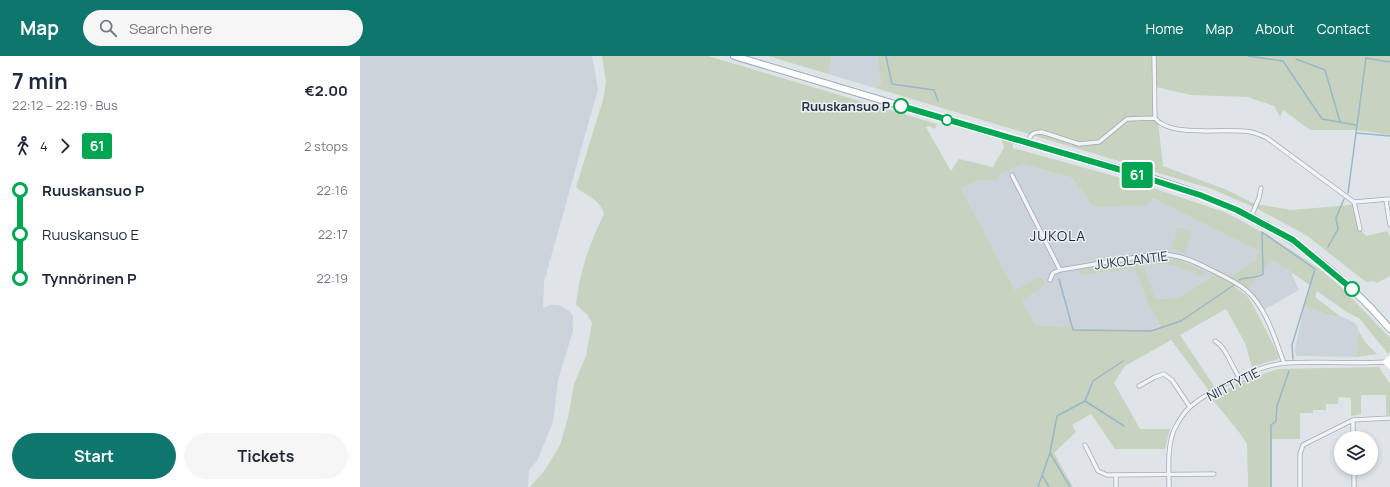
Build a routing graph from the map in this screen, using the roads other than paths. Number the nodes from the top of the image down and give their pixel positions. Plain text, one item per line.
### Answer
1 (734, 56) edge
2 (1154, 56) edge
3 (1155, 118) junction
4 (1028, 143) junction
5 (1012, 175) dead end
6 (1261, 188) dead end
7 (1388, 199) edge
8 (1354, 202) junction
9 (1251, 217) junction
10 (1390, 225) edge
11 (1360, 229) dead end
12 (1060, 270) junction
13 (1050, 280) dead end
14 (1390, 329) edge
15 (1215, 341) dead end
16 (1389, 362) edge
17 (1284, 363) junction
18 (1239, 378) junction
19 (1139, 386) dead end
20 (1190, 407) junction
21 (1390, 418) edge
22 (1353, 420) junction
23 (1353, 431) edge
24 (1085, 445) dead end
25 (1214, 474) dead end
26 (1169, 475) junction
27 (1354, 475) edge
28 (1116, 476) junction
29 (1116, 487) edge
30 (1169, 487) edge
31 (1300, 487) edge
32 (1354, 487) edge

1 - 4 main road
2 - 3 street
3 - 4 street
3 - 8 street
4 - 9 main road
5 - 12 street
6 - 9 street
7 - 8 street
7 - 10 street
8 - 11 street
9 - 14 main road
12 - 13 street
12 - 17 street, JUKOLANTIE
15 - 18 street
16 - 17 street, NIITTYTIE
17 - 18 street, NIITTYTIE
18 - 20 street, NIITTYTIE
19 - 20 street
20 - 26 street, NIITTYTIE
21 - 22 street
22 - 23 street
22 - 31 street
24 - 28 street
25 - 26 street
26 - 28 street
26 - 30 street, NIITTYTIE
27 - 32 street
28 - 29 street

